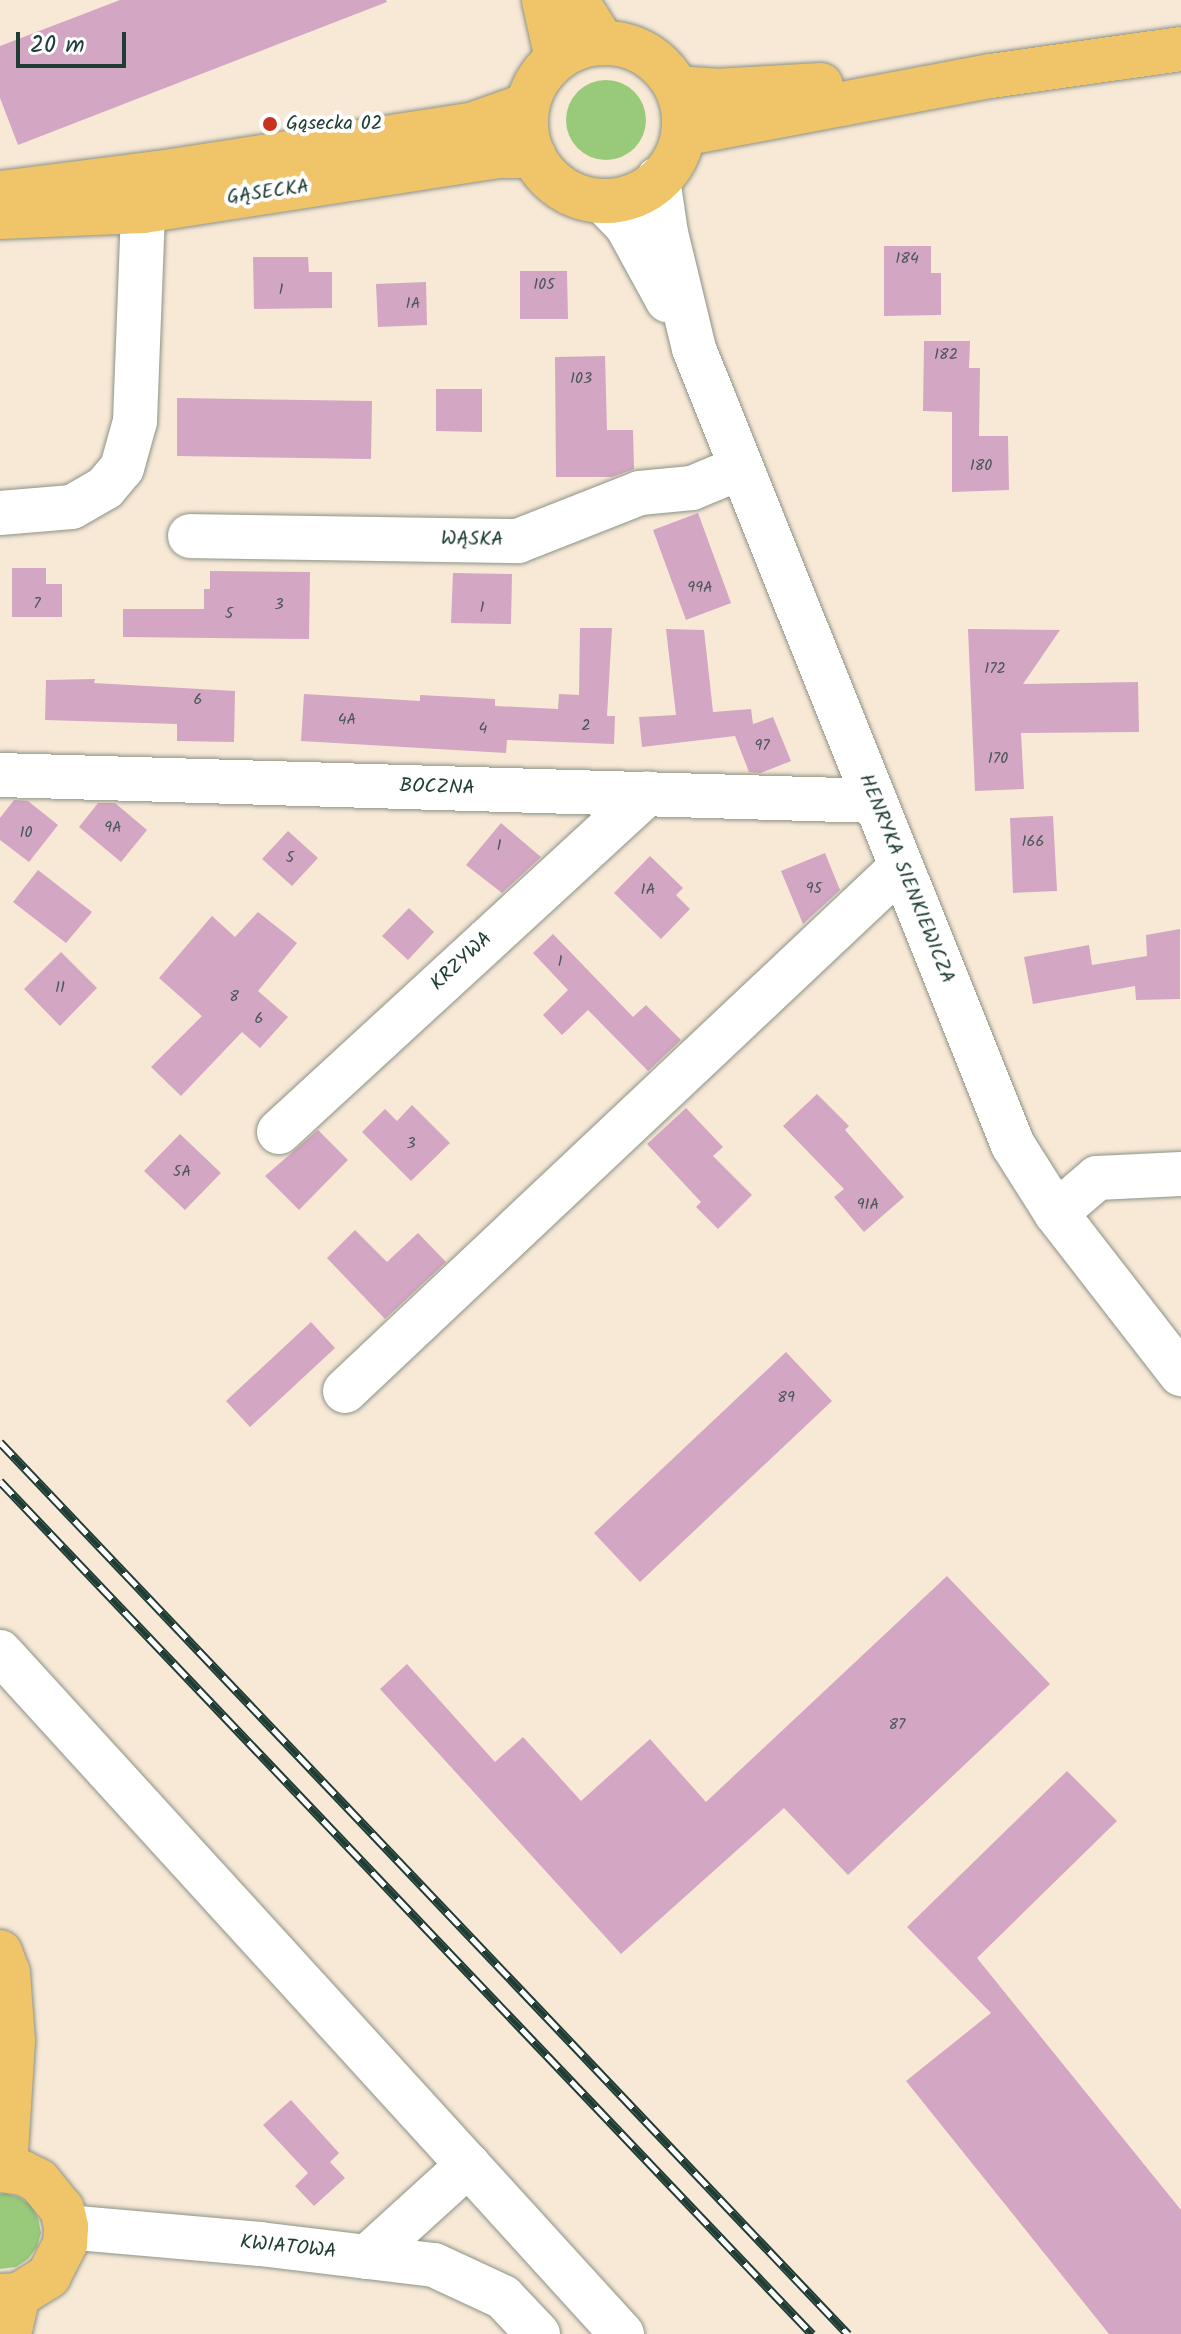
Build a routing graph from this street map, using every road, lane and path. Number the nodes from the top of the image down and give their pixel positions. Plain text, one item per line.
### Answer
1 (544, 0) edge
2 (576, 0) edge
3 (603, 43) junction
4 (1181, 49) edge
5 (557, 59) junction
6 (991, 76) junction
7 (677, 88) junction
8 (527, 105) junction
9 (683, 134) junction
10 (534, 156) junction
11 (658, 179) junction
12 (151, 192) junction
13 (0, 194) edge
14 (603, 201) junction
15 (0, 217) edge
16 (694, 349) junction
17 (740, 468) junction
18 (0, 513) edge
19 (190, 536) dead end
20 (0, 775) edge
21 (647, 794) junction
22 (875, 801) junction
23 (901, 867) junction
24 (279, 1132) dead end
25 (1181, 1174) edge
26 (1056, 1213) junction
27 (1181, 1374) edge
28 (345, 1391) dead end
29 (0, 1652) edge
30 (0, 1952) edge
31 (468, 2165) junction
32 (3, 2169) edge
33 (66, 2227) junction
34 (367, 2257) junction
35 (9, 2308) edge
36 (538, 2334) edge
37 (622, 2334) edge

1 - 5 main road
2 - 3 main road
3 - 5 main road
3 - 7 main road
4 - 6 main road
5 - 8 main road
6 - 7 main road
6 - 9 main road
7 - 9 main road
8 - 10 main road
8 - 12 main road, GĄSECKA
9 - 11 main road
10 - 12 main road, GĄSECKA
10 - 14 main road
11 - 14 main road
11 - 16 street, HENRYKA SIENKIEWICZA
12 - 13 main road, GĄSECKA
12 - 15 main road, GĄSECKA
12 - 18 street
14 - 16 street, HENRYKA SIENKIEWICZA
16 - 17 street, HENRYKA SIENKIEWICZA
17 - 19 street, WĄSKA
17 - 22 street, HENRYKA SIENKIEWICZA
20 - 21 street, BOCZNA
21 - 22 street, BOCZNA
21 - 24 street, KRZYWA
22 - 23 street, HENRYKA SIENKIEWICZA
23 - 26 street, HENRYKA SIENKIEWICZA
23 - 28 street
25 - 26 street
26 - 27 street, HENRYKA SIENKIEWICZA
29 - 31 street
30 - 32 main road
31 - 34 street
31 - 37 street
32 - 33 main road
33 - 34 street, KWIATOWA
33 - 35 main road
34 - 36 street, KWIATOWA

